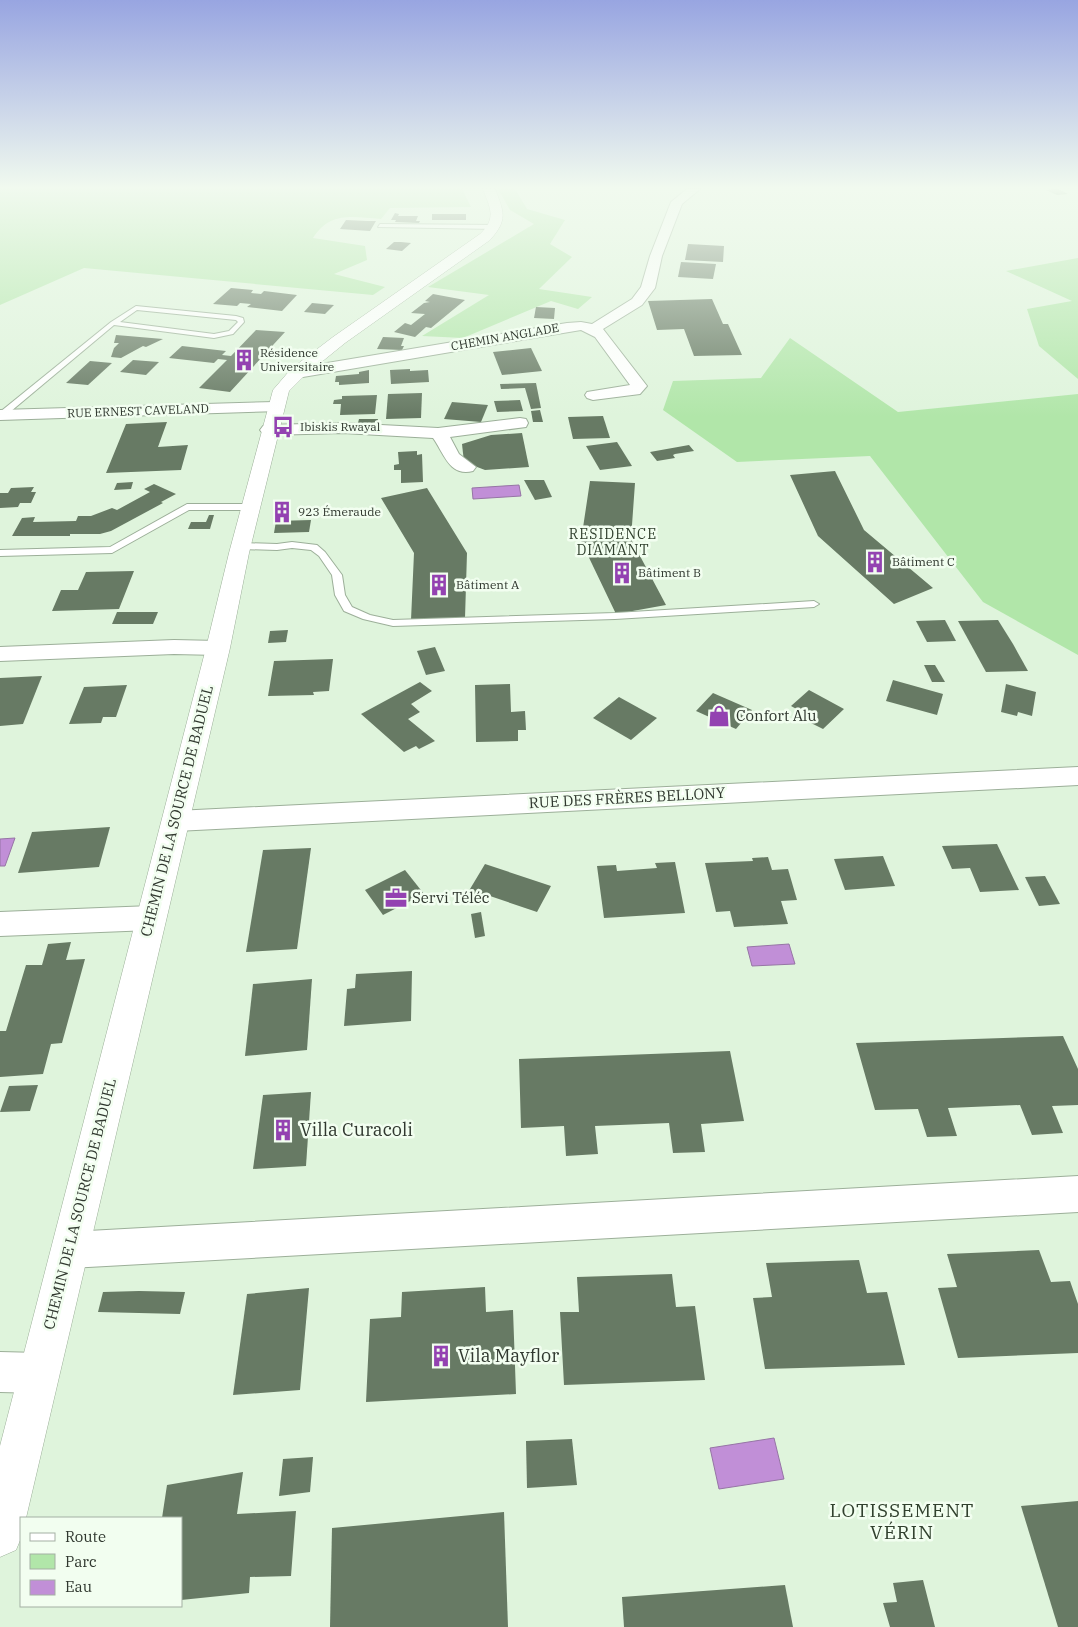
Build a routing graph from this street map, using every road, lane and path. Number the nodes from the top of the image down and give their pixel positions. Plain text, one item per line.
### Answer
1 (444, 265) edge
2 (654, 265) edge
3 (113, 323) junction
4 (594, 329) junction
5 (297, 373) junction
6 (593, 395) dead end
7 (275, 407) junction
8 (1, 415) edge
9 (520, 423) dead end
10 (269, 430) junction
11 (438, 433) junction
12 (467, 467) dead end
13 (252, 506) junction
14 (241, 546) junction
15 (0, 553) edge
16 (814, 604) dead end
17 (218, 648) junction
18 (0, 654) edge
19 (1078, 776) edge
20 (176, 821) junction
21 (151, 918) junction
22 (0, 924) edge
23 (1078, 1194) edge
24 (70, 1250) junction
25 (0, 1372) edge
26 (39, 1373) junction
27 (0, 1534) edge

1 - 5 street, CHEMIN DE LA SOURCE DE BADUEL
2 - 4 street
3 - 3 lane
3 - 8 lane
4 - 5 street, CHEMIN ANGLADE
4 - 6 street
5 - 7 street, CHEMIN DE LA SOURCE DE BADUEL
7 - 8 street, RUE ERNEST CAVELAND
7 - 10 street, CHEMIN DE LA SOURCE DE BADUEL
9 - 11 street
10 - 11 street
10 - 13 street, CHEMIN DE LA SOURCE DE BADUEL
11 - 12 street
13 - 14 street, CHEMIN DE LA SOURCE DE BADUEL
13 - 15 lane
14 - 16 lane
14 - 17 street, CHEMIN DE LA SOURCE DE BADUEL
17 - 18 street
17 - 20 street, CHEMIN DE LA SOURCE DE BADUEL
19 - 20 street, RUE DES FRÈRES BELLONY
20 - 21 street, CHEMIN DE LA SOURCE DE BADUEL
21 - 22 street
21 - 24 street, CHEMIN DE LA SOURCE DE BADUEL
23 - 24 street
24 - 26 street, CHEMIN DE LA SOURCE DE BADUEL
25 - 26 street
26 - 27 street, CHEMIN DE LA SOURCE DE BADUEL

